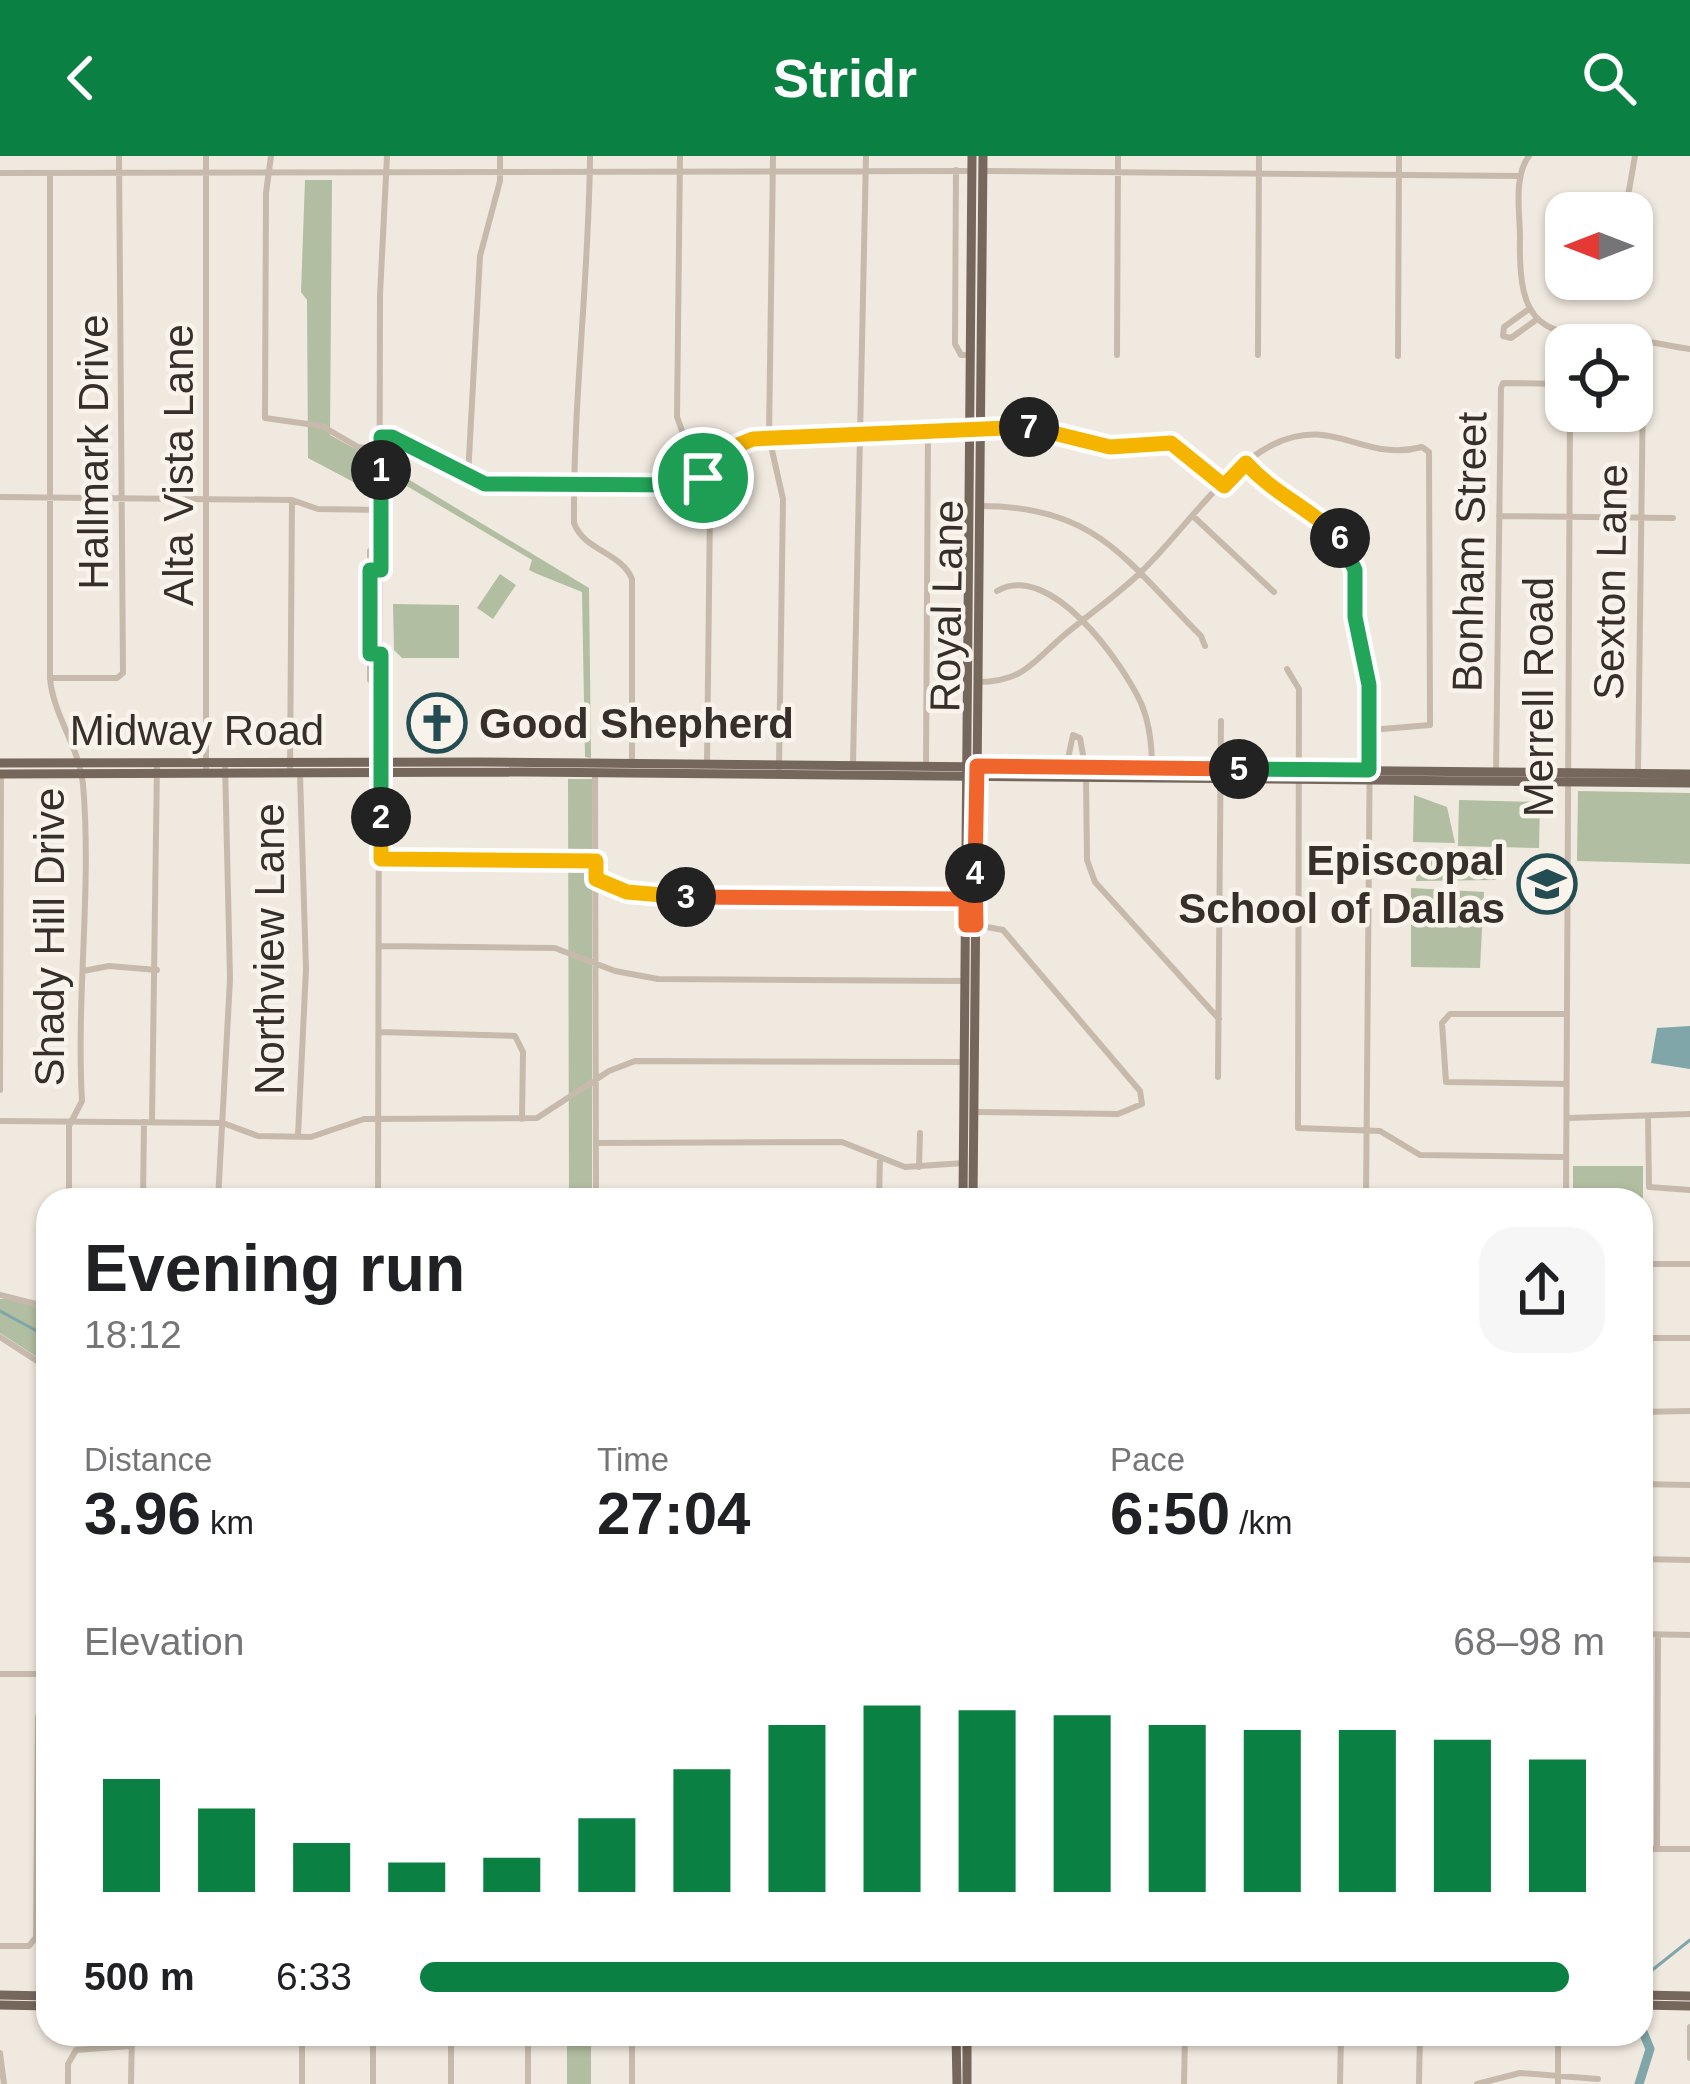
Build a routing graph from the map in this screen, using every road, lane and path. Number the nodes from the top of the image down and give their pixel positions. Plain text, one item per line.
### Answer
1 (119, 156) edge
2 (206, 156) edge
3 (271, 156) edge
4 (387, 156) edge
5 (500, 156) edge
6 (590, 156) edge
7 (680, 156) edge
8 (773, 156) edge
9 (866, 156) edge
10 (972, 156) edge
11 (982, 156) edge
12 (1118, 156) edge
13 (1259, 156) edge
14 (1400, 156) edge
15 (1529, 156) edge
16 (1635, 156) edge
17 (590, 169) junction
18 (680, 169) junction
19 (772, 170) junction
20 (866, 170) junction
21 (956, 170) junction
22 (977, 171) junction
23 (1118, 172) junction
24 (0, 173) edge
25 (50, 173) junction
26 (120, 173) junction
27 (500, 173) junction
28 (1259, 173) junction
29 (209, 174) junction
30 (270, 174) junction
31 (387, 174) junction
32 (1400, 174) junction
33 (1520, 176) junction
34 (1629, 192) edge
35 (1529, 309) junction
36 (1536, 320) junction
37 (1545, 325) edge
38 (1653, 343) edge
39 (1690, 349) edge
40 (976, 355) junction
41 (1258, 355) dead end
42 (1117, 356) dead end
43 (1398, 356) dead end
44 (1545, 384) edge
45 (975, 427) junction
46 (928, 429) junction
47 (1570, 432) edge
48 (1642, 432) edge
49 (381, 437) junction
50 (769, 437) junction
51 (860, 438) junction
52 (381, 450) junction
53 (1246, 463) junction
54 (468, 476) junction
55 (703, 478) junction
56 (574, 484) junction
57 (1224, 486) junction
58 (0, 497) edge
59 (50, 497) junction
60 (123, 499) junction
61 (292, 500) junction
62 (207, 502) junction
63 (975, 506) junction
64 (381, 511) junction
65 (1499, 516) junction
66 (1194, 517) junction
67 (1569, 518) junction
68 (1641, 518) junction
69 (1672, 518) dead end
70 (370, 551) dead end
71 (370, 570) junction
72 (381, 570) junction
73 (1139, 574) junction
74 (997, 591) dead end
75 (1274, 592) dead end
76 (1082, 622) junction
77 (1205, 646) dead end
78 (370, 654) junction
79 (381, 654) junction
80 (1287, 669) dead end
81 (50, 678) junction
82 (370, 680) dead end
83 (973, 682) junction
84 (1221, 721) dead end
85 (1370, 730) junction
86 (79, 768) junction
87 (157, 768) junction
88 (206, 768) junction
89 (225, 768) junction
90 (295, 768) junction
91 (382, 768) junction
92 (632, 768) junction
93 (0, 770) edge
94 (707, 770) junction
95 (779, 770) junction
96 (853, 770) junction
97 (926, 770) junction
98 (972, 771) junction
99 (1066, 772) junction
100 (1086, 772) junction
101 (595, 773) junction
102 (1152, 773) junction
103 (1690, 773) edge
104 (1221, 774) junction
105 (1300, 775) junction
106 (1369, 776) junction
107 (1638, 778) junction
108 (1496, 779) junction
109 (1567, 779) junction
110 (1690, 783) edge
111 (381, 859) junction
112 (596, 861) junction
113 (596, 879) junction
114 (971, 899) junction
115 (971, 925) junction
116 (380, 946) junction
117 (595, 964) junction
118 (157, 970) junction
119 (82, 971) junction
120 (970, 981) junction
121 (1567, 1014) junction
122 (1220, 1019) junction
123 (379, 1033) junction
124 (970, 1062) junction
125 (1218, 1077) dead end
126 (596, 1080) junction
127 (1567, 1084) junction
128 (0, 1090) edge
129 (969, 1112) junction
130 (1690, 1114) edge
131 (1566, 1118) junction
132 (1648, 1118) junction
133 (378, 1119) junction
134 (522, 1119) junction
135 (0, 1121) edge
136 (71, 1122) junction
137 (148, 1122) junction
138 (223, 1123) junction
139 (1367, 1132) junction
140 (920, 1133) dead end
141 (298, 1136) junction
142 (596, 1143) junction
143 (880, 1157) junction
144 (1566, 1157) junction
145 (968, 1163) junction
146 (919, 1166) junction
147 (69, 1188) edge
148 (144, 1188) edge
149 (219, 1188) edge
150 (378, 1188) edge
151 (596, 1188) edge
152 (879, 1188) edge
153 (965, 1188) edge
154 (971, 1188) edge
155 (1366, 1188) edge
156 (1566, 1188) edge
157 (1690, 1190) edge
158 (1653, 1264) edge
159 (1690, 1264) edge
160 (0, 1294) edge
161 (36, 1303) edge
162 (0, 1337) edge
163 (1653, 1338) edge
164 (1690, 1338) edge
165 (36, 1360) edge
166 (1653, 1412) edge
167 (1690, 1412) edge
168 (1653, 1484) edge
169 (1690, 1484) edge
170 (1653, 1559) edge
171 (1690, 1560) edge
172 (1653, 1635) edge
173 (1658, 1635) junction
174 (1690, 1635) edge
175 (0, 1674) edge
176 (36, 1677) edge
177 (1653, 1849) edge
178 (1657, 1849) junction
179 (1690, 1850) edge
180 (36, 1937) edge
181 (0, 1946) edge
182 (0, 1995) edge
183 (1653, 1995) edge
184 (36, 1996) edge
185 (1690, 1996) edge
186 (1653, 2005) edge
187 (0, 2006) edge
188 (36, 2006) edge
189 (1690, 2006) edge
190 (1690, 2027) edge
191 (131, 2046) joint
192 (302, 2046) edge
193 (373, 2046) edge
194 (451, 2046) edge
195 (528, 2046) edge
196 (632, 2046) edge
197 (956, 2046) edge
198 (967, 2046) edge
199 (1185, 2046) edge
200 (1341, 2046) edge
201 (1420, 2046) edge
202 (1558, 2046) edge
203 (0, 2054) edge
204 (1690, 2058) edge
205 (1558, 2074) junction
206 (1598, 2079) dead end
207 (1490, 2082) edge
208 (4, 2084) edge
209 (68, 2084) edge
210 (131, 2084) edge
211 (302, 2084) edge
212 (373, 2084) edge
213 (451, 2084) edge
214 (528, 2084) edge
215 (632, 2084) edge
216 (957, 2084) edge
217 (967, 2084) edge
218 (1184, 2084) edge
219 (1340, 2084) edge
220 (1419, 2084) edge
221 (1477, 2084) edge
222 (1558, 2084) edge

1 - 26 street, Hallmark Drive
2 - 29 street, Alta Vista Lane
3 - 30 street
4 - 31 street
5 - 27 street
6 - 17 street
7 - 18 street
8 - 19 street
9 - 20 street
10 - 22 main road, Royal Lane
11 - 22 main road, Royal Lane
12 - 23 street
13 - 28 street
14 - 32 street
15 - 33 street
16 - 34 street
17 - 18 street
17 - 27 street
17 - 56 street
18 - 19 street
18 - 55 street
19 - 20 street
19 - 50 street
20 - 21 street
20 - 51 street
21 - 22 street
21 - 40 street
22 - 23 street
22 - 40 main road, Royal Lane
23 - 28 street
23 - 42 street
24 - 25 street
25 - 26 street
25 - 59 street, Shady Hill Drive
26 - 29 street
26 - 60 street, Hallmark Drive
27 - 31 street
27 - 54 street
28 - 32 street
28 - 41 street
29 - 30 street
29 - 62 street, Alta Vista Lane
30 - 31 street
30 - 52 street
31 - 49 street
32 - 33 street
32 - 43 street
33 - 35 street
35 - 36 street
35 - 36 street
36 - 37 street
38 - 39 street
40 - 45 main road, Royal Lane
44 - 65 street, Bonham Street
45 - 46 street
45 - 57 street
45 - 63 main road, Royal Lane
46 - 51 street
46 - 97 street
47 - 67 street, Merrell Road
48 - 68 street, Sexton Lane
49 - 52 street
49 - 54 street
50 - 51 street
50 - 55 street
50 - 95 street
51 - 96 street
52 - 64 street
53 - 57 street
53 - 85 street
53 - 85 street
54 - 56 street
55 - 56 street
55 - 94 street
56 - 92 street
57 - 66 street
58 - 59 street
59 - 60 street
59 - 81 street, Shady Hill Drive
60 - 62 street
60 - 81 street, Hallmark Drive
61 - 62 street
61 - 64 street
61 - 90 street, Northview Lane
62 - 88 street, Alta Vista Lane
63 - 73 street
63 - 83 main road, Royal Lane
64 - 72 street
65 - 67 street
65 - 108 street, Bonham Street
66 - 73 street
66 - 75 street
67 - 68 street
67 - 109 street, Merrell Road
68 - 69 street
68 - 107 street, Sexton Lane
70 - 71 street
71 - 72 street
71 - 78 street
72 - 79 street
73 - 76 street
73 - 77 street
74 - 76 street
76 - 83 street
76 - 102 street
78 - 79 street
78 - 82 street
79 - 91 street
80 - 105 street
81 - 86 street, Shady Hill Drive
83 - 98 main road, Royal Lane
84 - 104 street
85 - 106 street
86 - 87 main road, Midway Road
86 - 93 main road, Midway Road
86 - 119 street, Shady Hill Drive
87 - 88 main road, Midway Road
87 - 118 street
88 - 89 main road, Midway Road
89 - 90 main road, Midway Road
89 - 138 street
90 - 91 main road, Midway Road
90 - 141 street, Northview Lane
91 - 92 main road, Midway Road
91 - 101 main road, Midway Road
91 - 111 street
92 - 94 main road, Midway Road
92 - 101 main road, Midway Road
93 - 128 street
94 - 95 main road, Midway Road
95 - 96 main road, Midway Road
96 - 97 main road, Midway Road
97 - 98 main road, Midway Road
98 - 99 main road, Midway Road
98 - 114 main road, Royal Lane
99 - 100 main road, Midway Road
99 - 100 street
100 - 102 main road, Midway Road
100 - 122 street
101 - 112 street
102 - 104 main road, Midway Road
103 - 107 main road, Midway Road
104 - 105 main road, Midway Road
104 - 122 street
105 - 106 main road, Midway Road
105 - 139 street
106 - 108 main road, Midway Road
106 - 139 street
107 - 109 main road, Midway Road
107 - 110 main road, Midway Road
108 - 109 main road, Midway Road
109 - 121 street, Merrell Road
111 - 112 street
111 - 116 street
112 - 113 street
113 - 114 street
113 - 117 street
114 - 115 main road, Royal Lane
115 - 120 main road, Royal Lane
115 - 129 street
116 - 117 street
116 - 123 street
117 - 120 street
117 - 126 street
118 - 119 street
118 - 137 street
119 - 136 street, Shady Hill Drive
120 - 124 main road, Royal Lane
121 - 127 street, Merrell Road
121 - 127 street
122 - 125 street
123 - 133 street
123 - 134 street
124 - 126 street
124 - 129 main road, Royal Lane
126 - 134 street
126 - 142 street
127 - 131 street, Merrell Road
129 - 145 main road, Royal Lane
130 - 132 street
131 - 132 street
131 - 144 street, Merrell Road
132 - 157 street
133 - 134 street
133 - 141 street
133 - 150 street
135 - 136 street
136 - 137 street
136 - 147 street, Shady Hill Drive
137 - 138 street
137 - 148 street
138 - 141 street
138 - 149 street
139 - 144 street
139 - 155 street
140 - 146 street
142 - 143 street
142 - 151 street
143 - 146 street
143 - 152 street
144 - 156 street, Merrell Road
145 - 146 street
145 - 153 main road, Royal Lane
145 - 154 main road, Royal Lane
158 - 159 street
160 - 161 street
162 - 165 street
163 - 164 street
166 - 167 street
168 - 169 street
170 - 171 street
172 - 173 street
173 - 174 street
173 - 178 street
175 - 176 street
177 - 178 street
178 - 179 street
180 - 181 street
182 - 184 main road
183 - 185 main road
186 - 189 main road
187 - 188 main road
190 - 204 street
191 - 209 street
191 - 210 street
192 - 211 street
193 - 212 street
194 - 213 street
195 - 214 street
196 - 215 street
197 - 216 main road
198 - 217 main road
199 - 218 street
200 - 219 street
201 - 220 street
202 - 205 street
203 - 208 street
205 - 206 street
205 - 207 street
205 - 222 street
207 - 221 street

